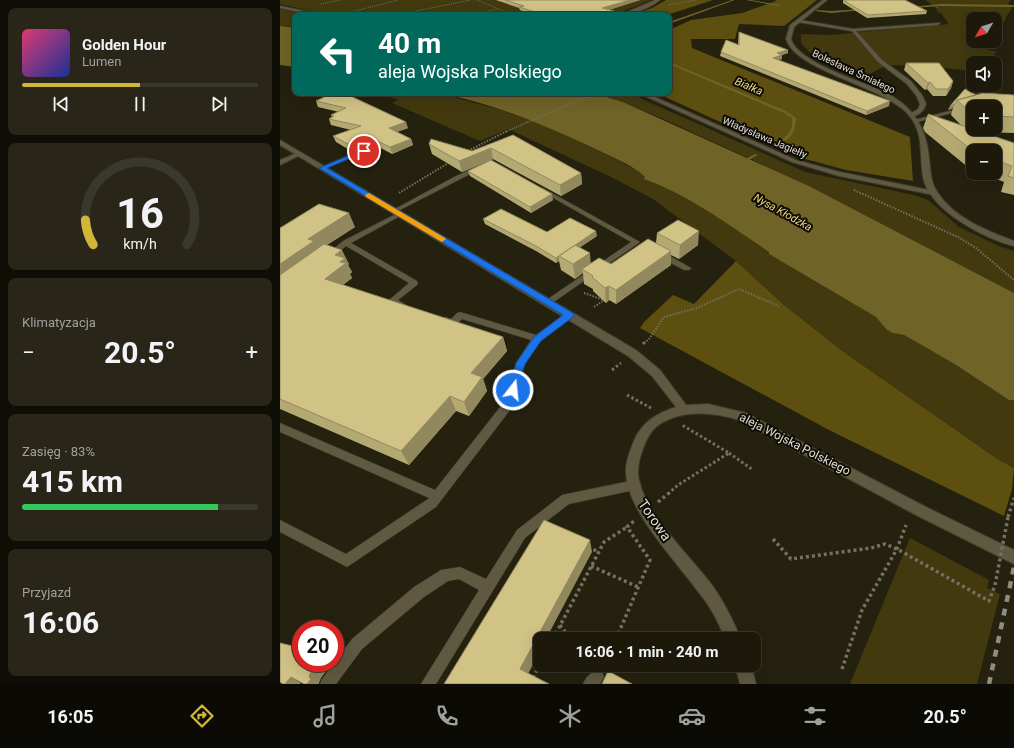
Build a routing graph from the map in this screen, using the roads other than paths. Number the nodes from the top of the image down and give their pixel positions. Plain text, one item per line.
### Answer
1 (658, 0) edge
2 (825, 0) edge
3 (280, 7) edge
4 (305, 12) edge
5 (630, 12) edge
6 (798, 21) junction
7 (938, 24) dead end
8 (853, 30) junction
9 (648, 96) edge
10 (966, 108) edge
11 (912, 115) junction
12 (917, 120) junction
13 (280, 142) edge
14 (364, 151) dead end
15 (299, 154) junction
16 (280, 163) edge
17 (485, 165) edge
18 (322, 168) junction
19 (534, 185) edge
20 (934, 193) junction
21 (397, 212) junction
22 (346, 243) junction
23 (1014, 244) edge
24 (655, 251) edge
25 (322, 260) edge
26 (688, 268) dead end
27 (548, 303) junction
28 (412, 308) edge
29 (570, 315) junction
30 (432, 316) edge
31 (537, 339) junction
32 (683, 409) junction
33 (280, 427) edge
34 (635, 485) junction
35 (437, 496) junction
36 (280, 526) edge
37 (1014, 557) edge
38 (487, 587) junction
39 (730, 632) edge
40 (745, 672) edge
41 (328, 684) edge
42 (428, 684) edge
43 (748, 684) edge

1 - 5 street
2 - 6 street, Bolesława Śmiałego
3 - 4 street
6 - 8 street
6 - 11 street, Bolesława Śmiałego
7 - 8 street
8 - 11 street
9 - 20 street, Władysława Jagiełły
10 - 12 lane
11 - 12 street, Bolesława Śmiałego
12 - 20 street, Bolesława Śmiałego
13 - 15 street
14 - 18 lane
15 - 16 street
15 - 18 street
17 - 21 lane
18 - 21 street
19 - 27 lane
20 - 23 street
21 - 22 lane
21 - 27 street
22 - 25 lane
22 - 28 lane
24 - 26 lane
27 - 29 street
29 - 31 lane
29 - 32 street
30 - 31 lane
31 - 35 lane
32 - 34 street, Torowa
32 - 37 street, aleja Wojska Polskiego
33 - 35 lane
34 - 38 lane
34 - 39 street, Torowa
35 - 36 lane
38 - 41 lane
38 - 42 lane
40 - 43 street

